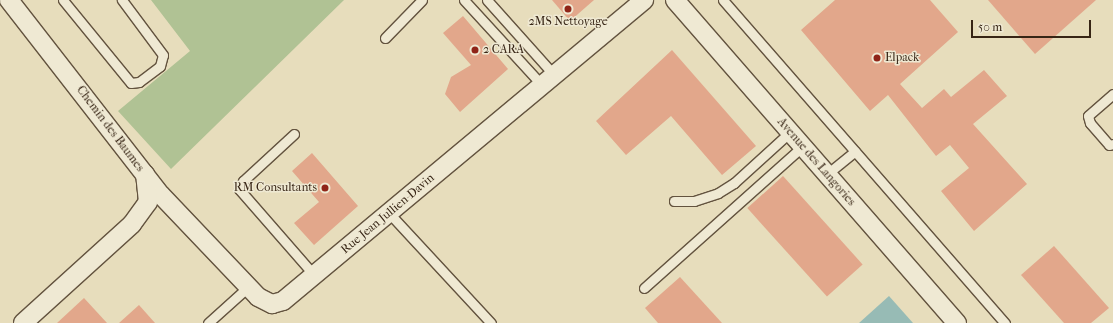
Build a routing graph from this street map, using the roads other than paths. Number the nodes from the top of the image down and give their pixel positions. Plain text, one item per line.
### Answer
1 (9, 0) edge
2 (63, 0) edge
3 (122, 0) edge
4 (422, 0) edge
5 (464, 0) edge
6 (487, 0) edge
7 (644, 0) edge
8 (675, 0) edge
9 (723, 0) edge
10 (385, 38) dead end
11 (548, 80) junction
12 (1113, 94) edge
13 (790, 132) junction
14 (294, 134) dead end
15 (1113, 144) edge
16 (803, 146) junction
17 (855, 151) junction
18 (145, 170) junction
19 (827, 174) junction
20 (674, 201) dead end
21 (389, 213) junction
22 (314, 275) junction
23 (248, 287) junction
24 (644, 288) dead end
25 (23, 323) edge
26 (208, 323) edge
27 (491, 323) edge
28 (957, 323) edge
29 (1005, 323) edge

1 - 18 street, Chemin des Baumes
2 - 3 lane
4 - 10 lane
5 - 11 lane
6 - 11 lane
7 - 11 street, Rue Jean Jullien-Davin
8 - 13 street, Avenue des Langories
9 - 17 lane
11 - 21 street, Rue Jean Jullien-Davin
12 - 15 lane
13 - 16 street, Avenue des Langories
13 - 20 lane
14 - 22 lane
16 - 19 street, Avenue des Langories
16 - 24 lane
17 - 19 lane
17 - 29 lane
18 - 23 street, Rue Jean Jullien-Davin
18 - 25 street, Chemin des Baumes
19 - 28 street, Avenue des Langories
21 - 22 street, Rue Jean Jullien-Davin
21 - 27 lane
22 - 23 street, Rue Jean Jullien-Davin
23 - 26 lane

